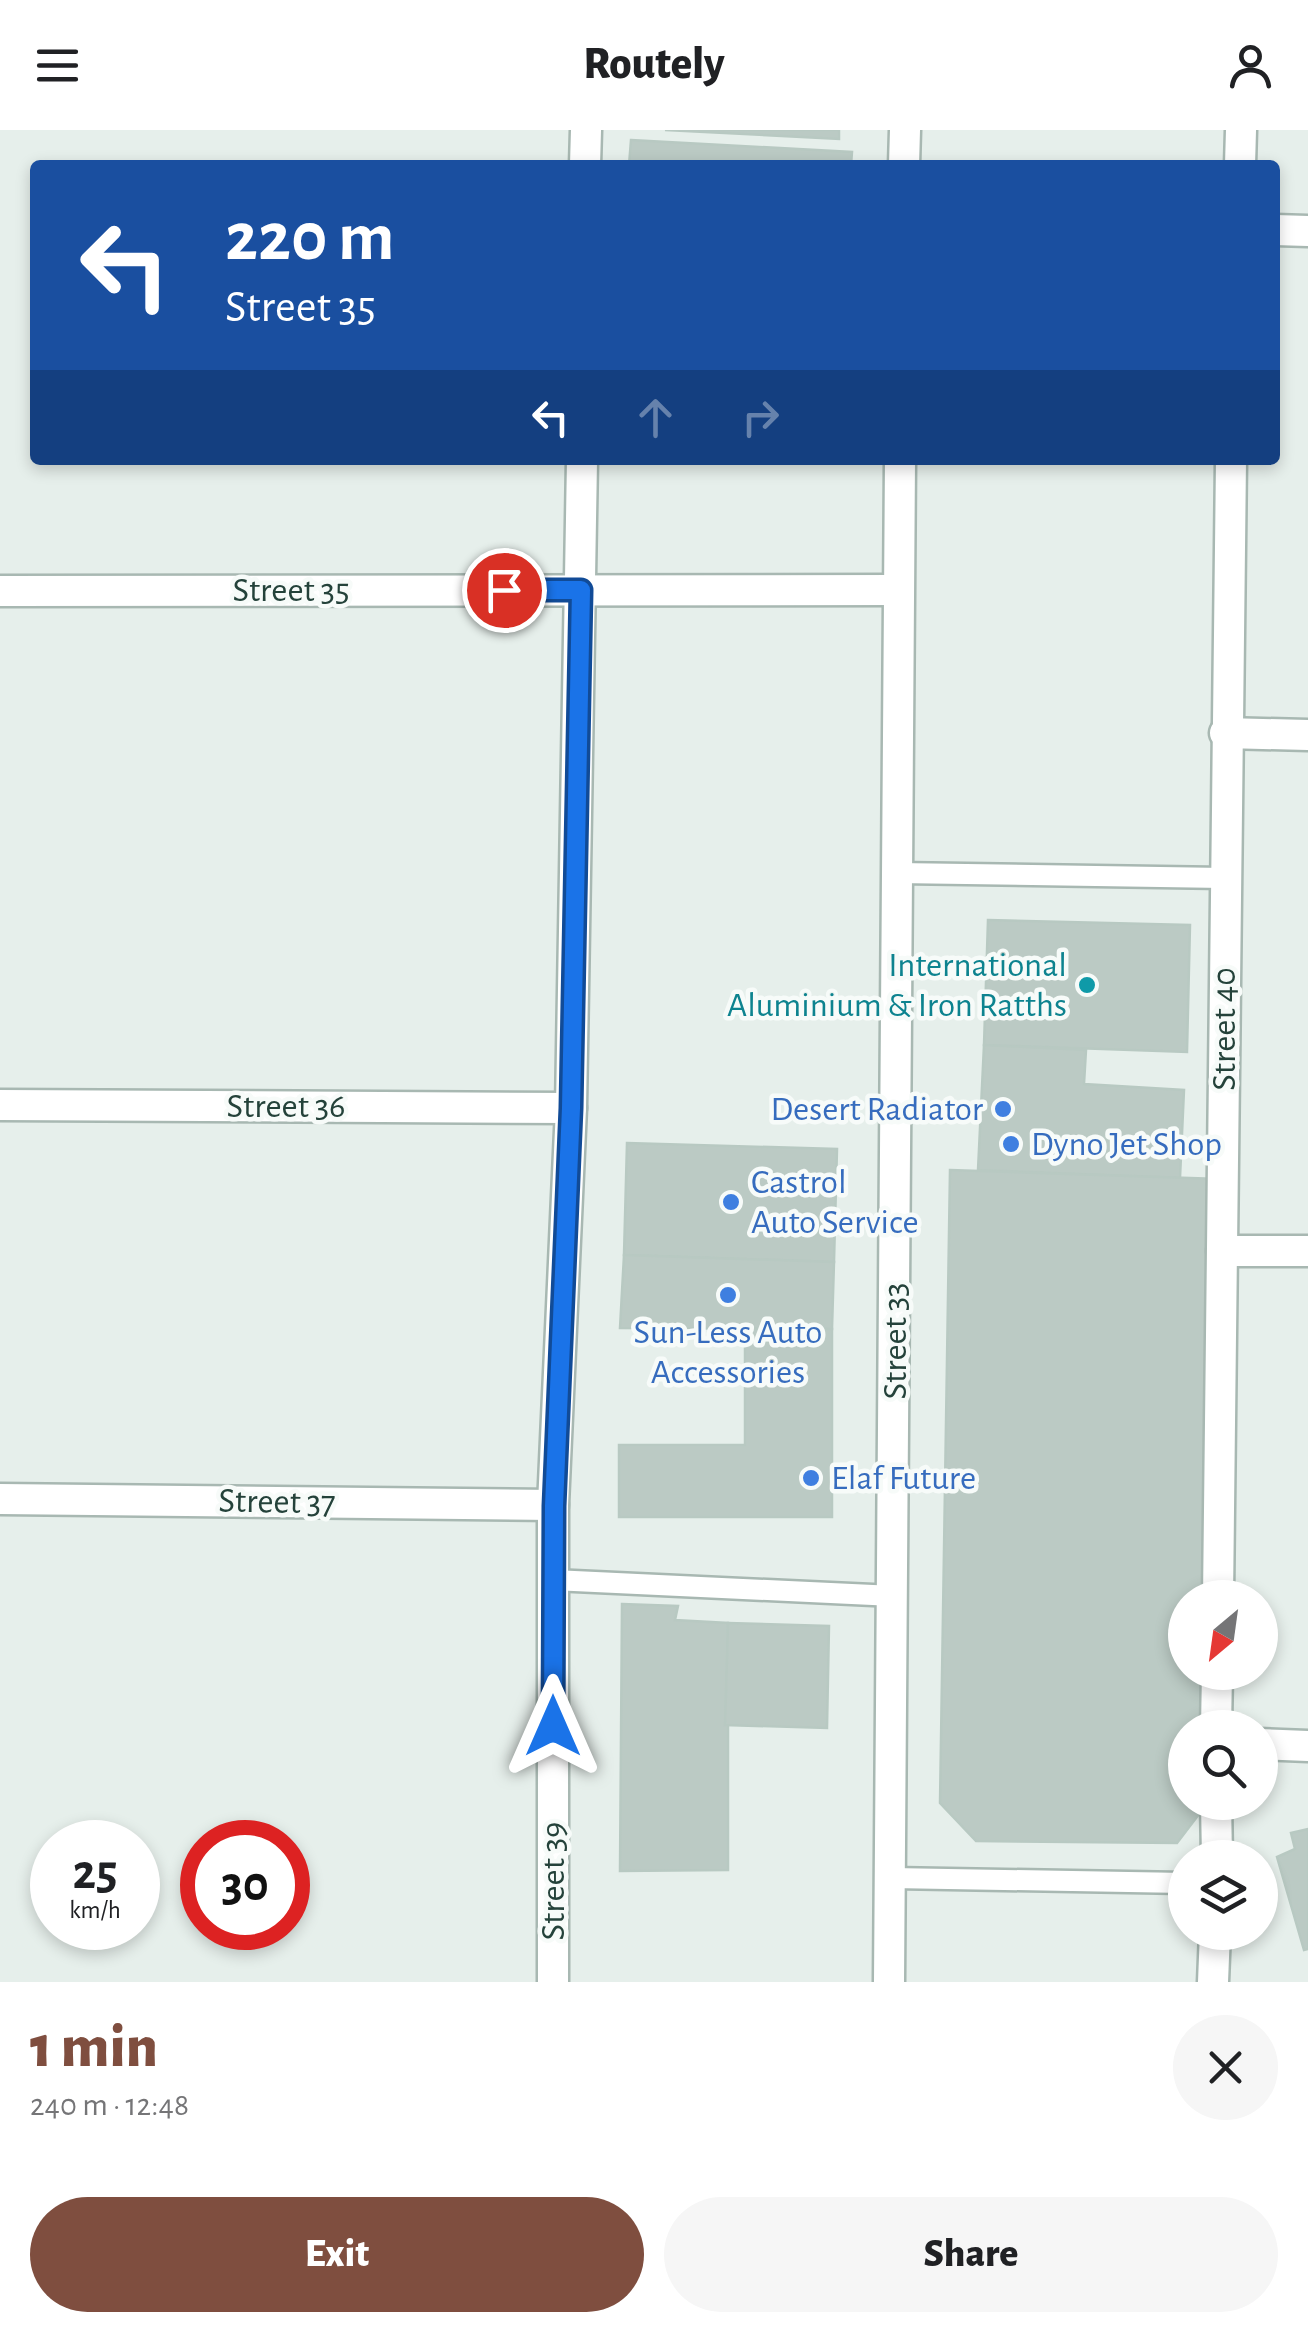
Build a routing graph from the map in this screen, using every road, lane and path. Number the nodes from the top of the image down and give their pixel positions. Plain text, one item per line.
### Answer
1 (586, 130) edge
2 (905, 130) edge
3 (1241, 130) edge
4 (585, 160) edge
5 (904, 160) edge
6 (1240, 160) edge
7 (1280, 230) edge
8 (1308, 230) edge
9 (582, 465) edge
10 (900, 465) edge
11 (1231, 465) edge
12 (581, 590) junction
13 (898, 590) junction
14 (0, 591) edge
15 (1225, 733) junction
16 (1308, 735) edge
17 (897, 874) junction
18 (1224, 878) junction
19 (0, 1105) edge
20 (571, 1108) junction
21 (1222, 1250) junction
22 (1308, 1251) edge
23 (0, 1499) edge
24 (554, 1506) junction
25 (553, 1580) junction
26 (1218, 1580) edge
27 (894, 1596) junction
28 (1278, 1745) edge
29 (1308, 1746) edge
30 (892, 1878) junction
31 (1168, 1884) edge
32 (1214, 1950) edge
33 (553, 1982) edge
34 (888, 1982) edge
35 (1213, 1982) edge

1 - 4 street
2 - 5 street
3 - 6 street
7 - 8 street
9 - 12 street, Street 39
10 - 13 street, Street 33
11 - 15 street, Street 40
12 - 13 street, Street 35
12 - 14 street, Street 35
12 - 20 street, Street 39
13 - 17 street, Street 33
15 - 16 street
15 - 18 street, Street 40
17 - 18 lane
17 - 27 street, Street 33
18 - 21 street, Street 40
19 - 20 street, Street 36
20 - 24 street, Street 39
21 - 22 street
21 - 26 street, Street 40
23 - 24 street, Street 37
24 - 25 street, Street 39
25 - 27 lane
25 - 33 street, Street 39
27 - 30 street, Street 33
28 - 29 street
30 - 31 lane
30 - 34 street, Street 33
32 - 35 street

